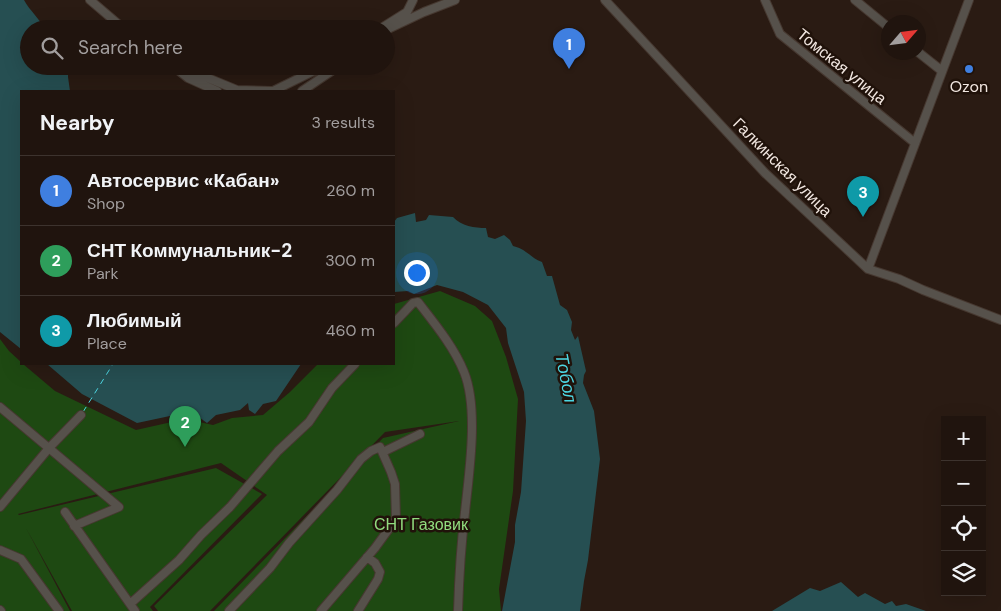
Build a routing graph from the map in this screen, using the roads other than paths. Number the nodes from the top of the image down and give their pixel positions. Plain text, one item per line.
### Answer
1 (90, 0) edge
2 (413, 0) edge
3 (455, 0) edge
4 (606, 0) edge
5 (765, 0) edge
6 (856, 0) edge
7 (969, 0) edge
8 (113, 20) edge
9 (394, 20) edge
10 (881, 21) edge
11 (395, 26) edge
12 (926, 59) edge
13 (942, 72) junction
14 (184, 75) edge
15 (201, 75) edge
16 (308, 75) edge
17 (326, 75) edge
18 (215, 90) edge
19 (237, 90) edge
20 (276, 90) edge
21 (303, 90) edge
22 (915, 143) junction
23 (868, 269) junction
24 (1001, 320) edge
25 (395, 322) edge
26 (354, 365) edge
27 (0, 407) edge
28 (82, 415) dead end
29 (420, 434) dead end
30 (49, 448) junction
31 (383, 452) junction
32 (0, 507) edge
33 (65, 512) dead end
34 (74, 526) junction
35 (0, 550) edge
36 (367, 557) junction
37 (132, 608) edge
38 (59, 611) edge
39 (229, 611) edge
40 (322, 611) edge
41 (358, 611) edge
42 (458, 611) edge

1 - 8 street
2 - 9 street
3 - 11 street
4 - 23 street, Галкинская улица
5 - 22 street, Томская улица
6 - 10 street
7 - 13 street
12 - 13 street
13 - 22 street
14 - 18 street
15 - 19 street
16 - 20 street
17 - 21 street
22 - 23 street
23 - 24 street, Галкинская улица
25 - 42 street
26 - 37 street
27 - 30 street
28 - 30 street
29 - 31 street
30 - 32 street
30 - 34 street
31 - 36 street
31 - 39 street
33 - 34 street
34 - 37 street
35 - 38 street
36 - 40 street
36 - 41 street

